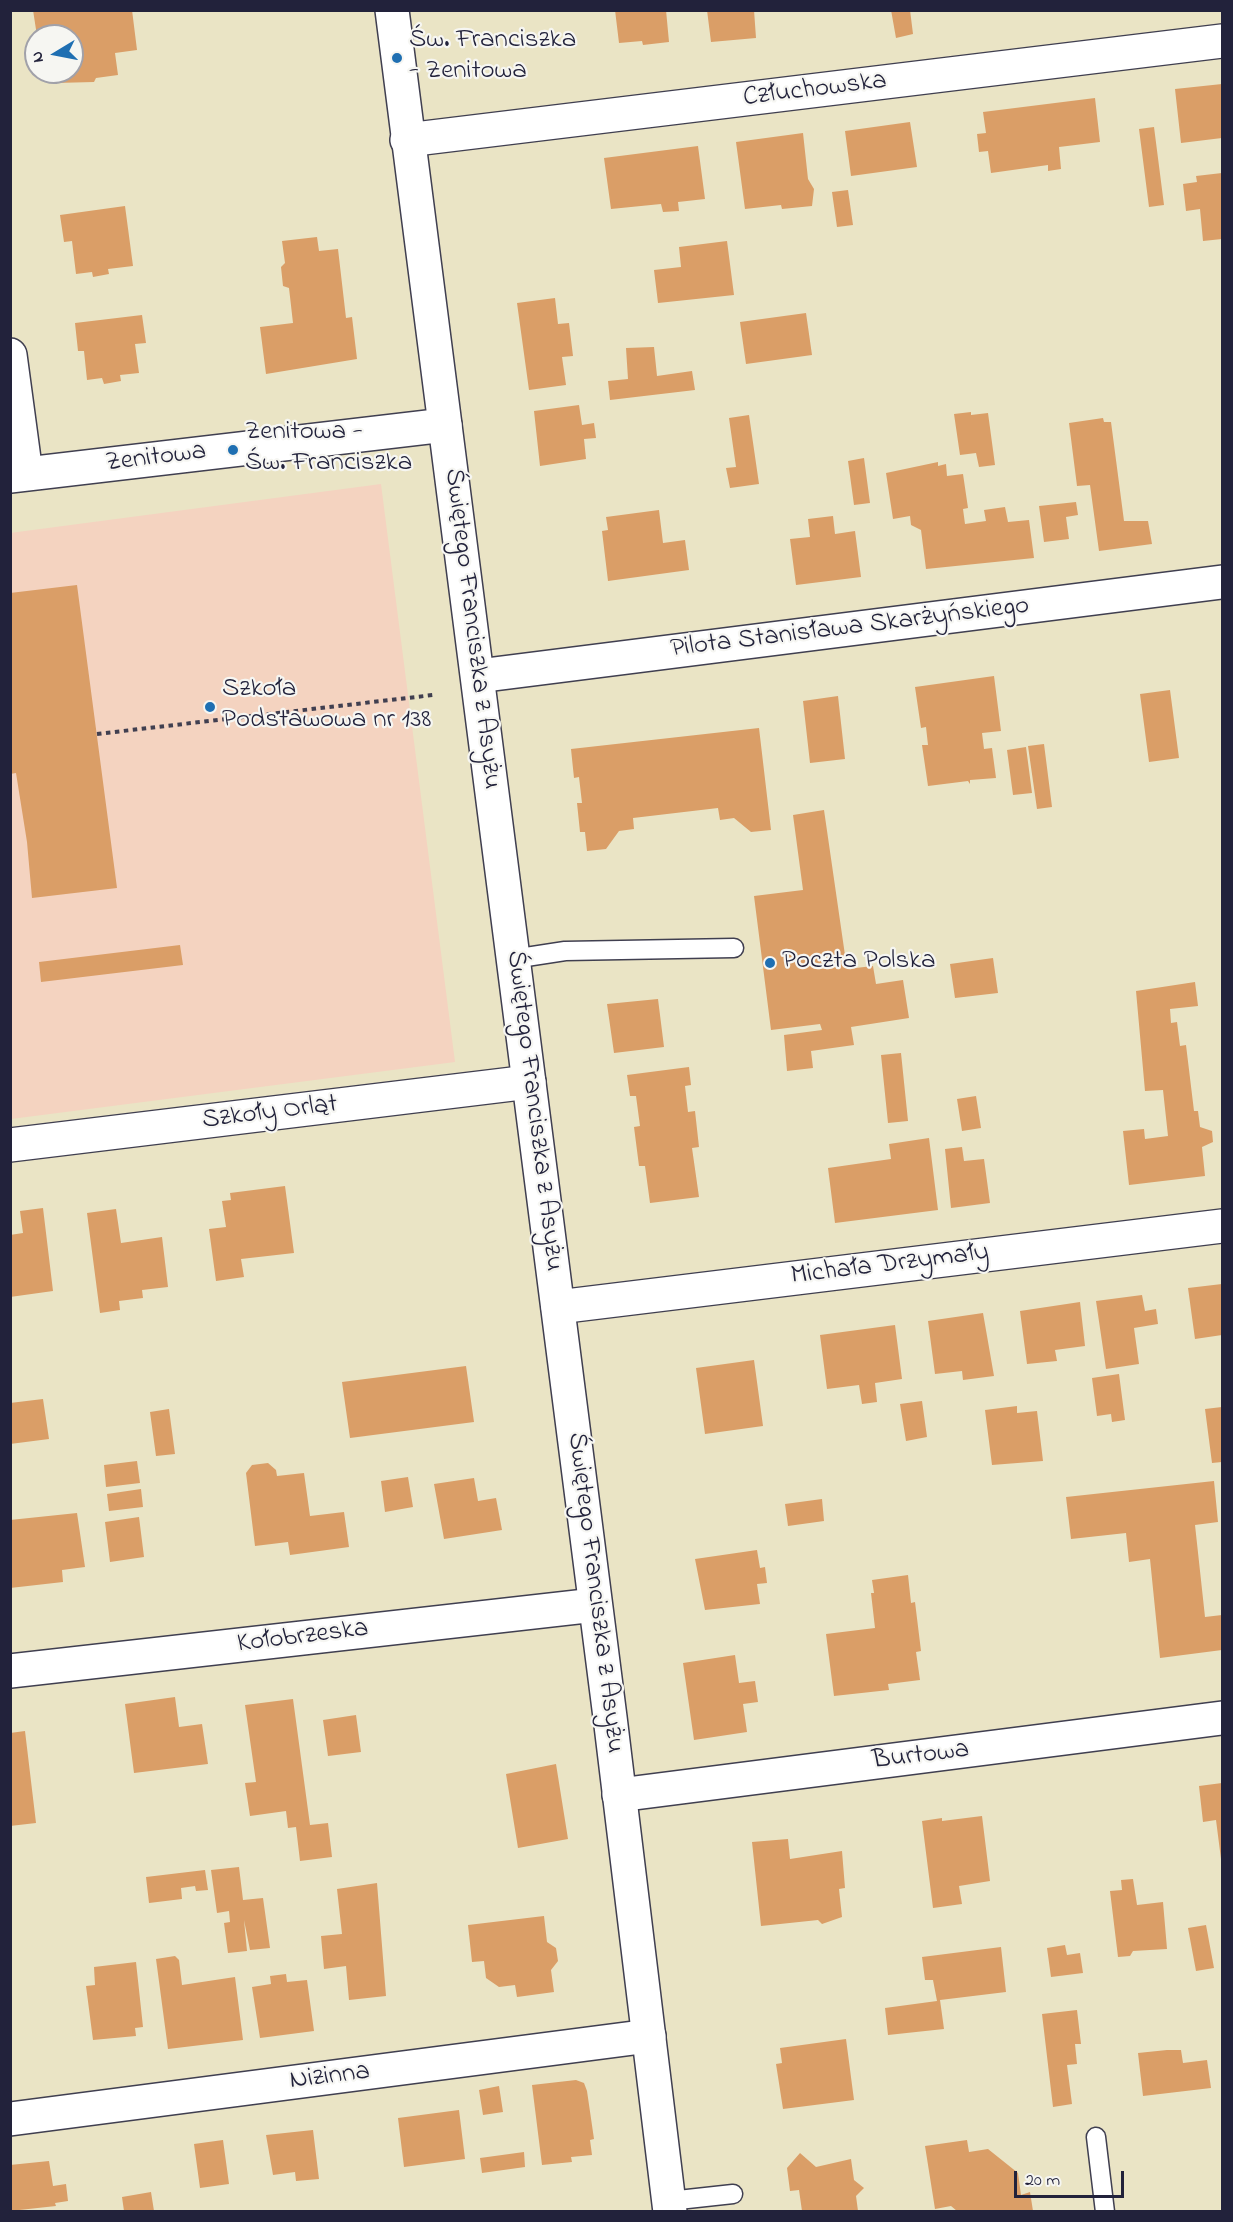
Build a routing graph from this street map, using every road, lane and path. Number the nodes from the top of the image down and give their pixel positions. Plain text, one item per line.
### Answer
1 (392, 10) edge
2 (1222, 41) edge
3 (407, 140) junction
4 (10, 355) edge
5 (445, 425) junction
6 (18, 475) edge
7 (1222, 582) edge
8 (478, 676) junction
9 (433, 695) dead end
10 (97, 734) dead end
11 (734, 948) dead end
12 (513, 959) junction
13 (529, 1082) junction
14 (10, 1145) edge
15 (1222, 1226) edge
16 (558, 1307) junction
17 (595, 1605) junction
18 (10, 1671) edge
19 (1222, 1718) edge
20 (619, 1795) junction
21 (649, 2036) junction
22 (10, 2119) edge
23 (1096, 2137) dead end
24 (733, 2194) dead end
25 (669, 2206) edge
26 (1105, 2211) edge

1 - 3 street, Świętego Franciszka z Asyżu
2 - 3 street, Człuchowska
3 - 5 street, Świętego Franciszka z Asyżu
4 - 6 street
5 - 6 street, Zenitowa
5 - 8 street, Świętego Franciszka z Asyżu
7 - 8 street, Pilota Stanisława Skarżyńskiego
8 - 12 street, Świętego Franciszka z Asyżu
9 - 10 path
11 - 12 lane
12 - 13 street, Świętego Franciszka z Asyżu
13 - 14 street, Szkoły Orląt
13 - 16 street, Świętego Franciszka z Asyżu
15 - 16 street, Michała Drzymały
16 - 17 street, Świętego Franciszka z Asyżu
17 - 18 street, Kołobrzeska
17 - 20 street, Świętego Franciszka z Asyżu
19 - 20 street, Burtowa
20 - 21 street, Świętego Franciszka z Asyżu
21 - 22 street, Nizinna
21 - 25 street, Świętego Franciszka z Asyżu
23 - 26 lane
24 - 25 lane

